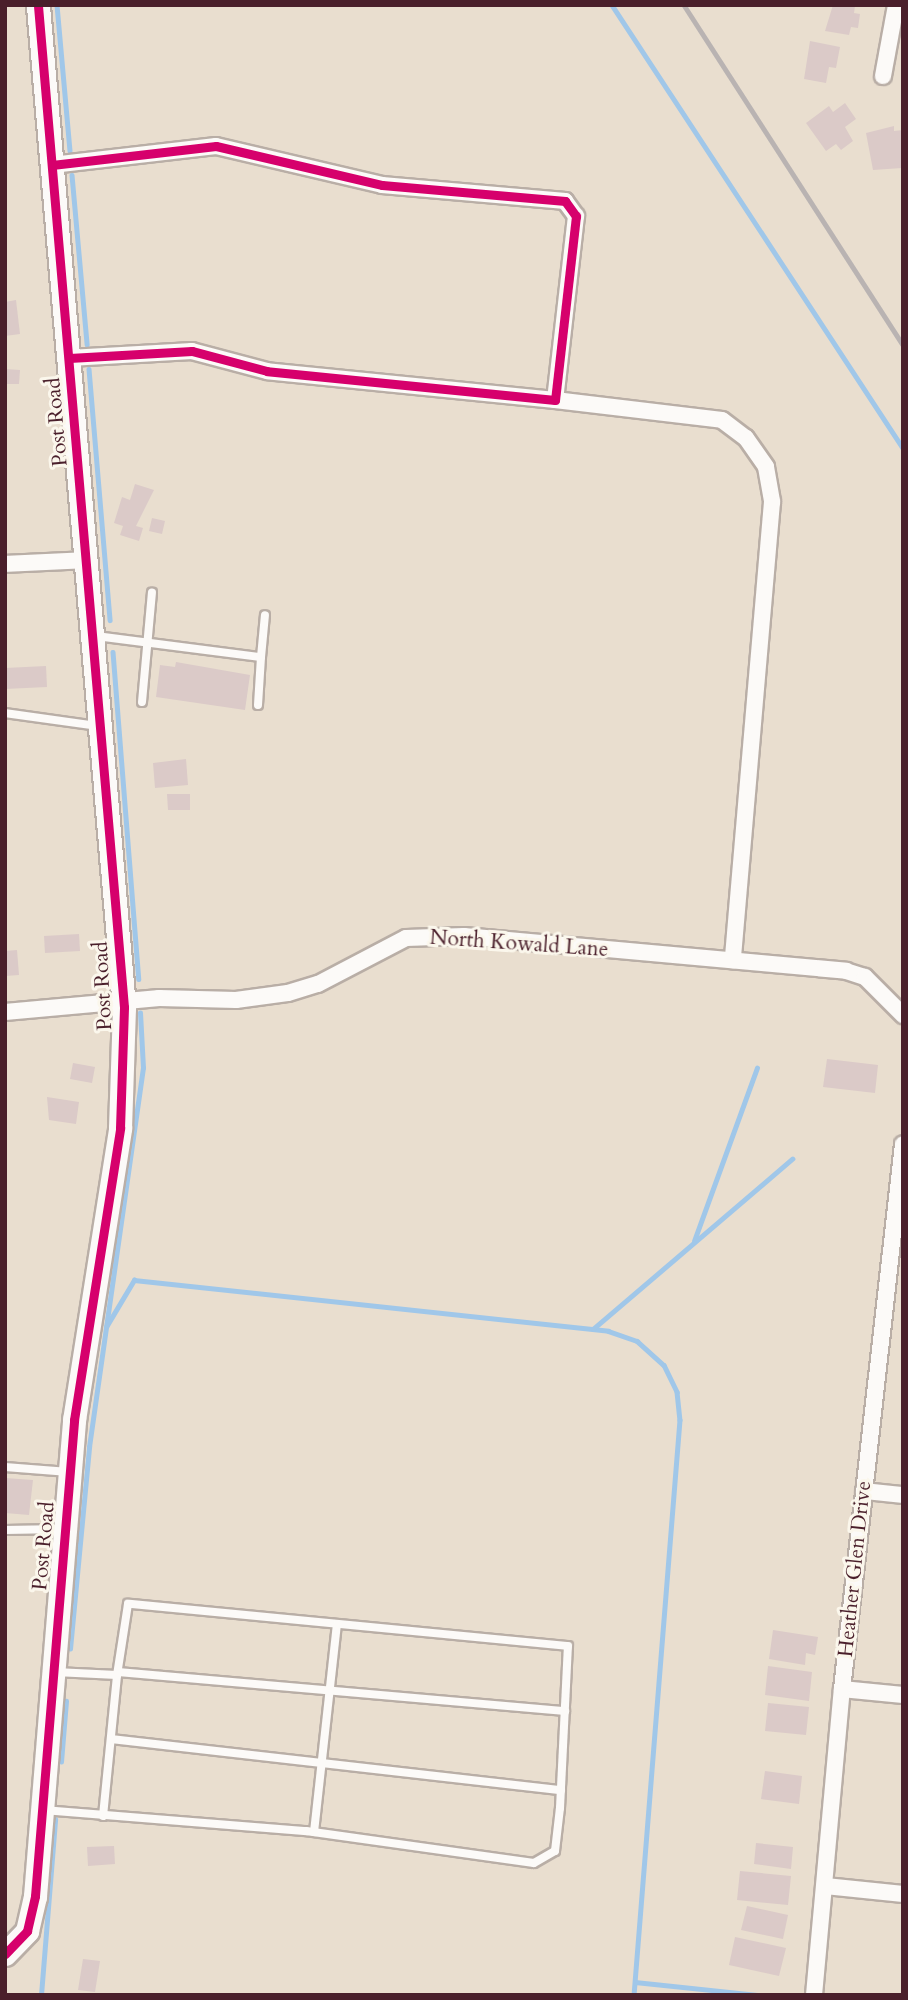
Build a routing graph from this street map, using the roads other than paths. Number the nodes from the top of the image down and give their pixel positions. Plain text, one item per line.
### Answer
1 (38, 5) edge
2 (895, 5) edge
3 (883, 76) dead end
4 (52, 164) junction
5 (69, 358) junction
6 (555, 400) junction
7 (86, 560) junction
8 (5, 564) edge
9 (152, 592) dead end
10 (265, 615) dead end
11 (93, 636) junction
12 (147, 646) junction
13 (261, 657) junction
14 (142, 702) dead end
15 (258, 705) dead end
16 (5, 713) edge
17 (101, 727) junction
18 (733, 960) junction
19 (124, 1003) junction
20 (5, 1012) edge
21 (903, 1015) edge
22 (903, 1144) edge
23 (886, 1296) junction
24 (903, 1298) edge
25 (5, 1467) edge
26 (69, 1472) junction
27 (864, 1491) junction
28 (903, 1495) edge
29 (63, 1529) junction
30 (5, 1530) edge
31 (337, 1624) junction
32 (52, 1672) junction
33 (118, 1674) junction
34 (330, 1688) junction
35 (842, 1689) junction
36 (903, 1695) edge
37 (565, 1711) junction
38 (111, 1739) junction
39 (322, 1761) junction
40 (561, 1790) junction
41 (41, 1810) junction
42 (103, 1815) junction
43 (314, 1832) junction
44 (825, 1886) junction
45 (903, 1894) edge
46 (5, 1954) edge
47 (814, 1989) edge

1 - 4 street, Post Road
2 - 3 street
4 - 5 street, Post Road
4 - 6 street
5 - 6 street
5 - 7 street, Post Road
6 - 18 street
7 - 8 street
7 - 11 street, Post Road
9 - 12 lane
10 - 13 lane
11 - 12 lane
11 - 17 street, Post Road
12 - 13 lane
12 - 14 lane
13 - 15 lane
16 - 17 lane
17 - 19 street, Post Road
18 - 19 street, North Kowald Lane
18 - 21 street, North Kowald Lane
19 - 20 street, North Kowald Lane
19 - 26 street, Post Road
22 - 23 street, Heather Glen Drive
23 - 24 street
23 - 27 street, Heather Glen Drive
25 - 26 lane
26 - 29 street, Post Road
27 - 28 street
27 - 35 street, Heather Glen Drive
29 - 30 lane
29 - 32 street, Post Road
31 - 33 lane
31 - 34 lane
31 - 37 lane
32 - 33 lane
32 - 41 street, Post Road
33 - 34 lane
33 - 38 lane
34 - 37 lane
34 - 39 lane
35 - 36 street
35 - 44 street, Heather Glen Drive
37 - 40 lane
38 - 39 lane
38 - 42 lane
39 - 40 lane
39 - 43 lane
40 - 43 lane
41 - 42 lane
41 - 46 street, Post Road
42 - 43 lane
44 - 45 street
44 - 47 street, Heather Glen Drive

